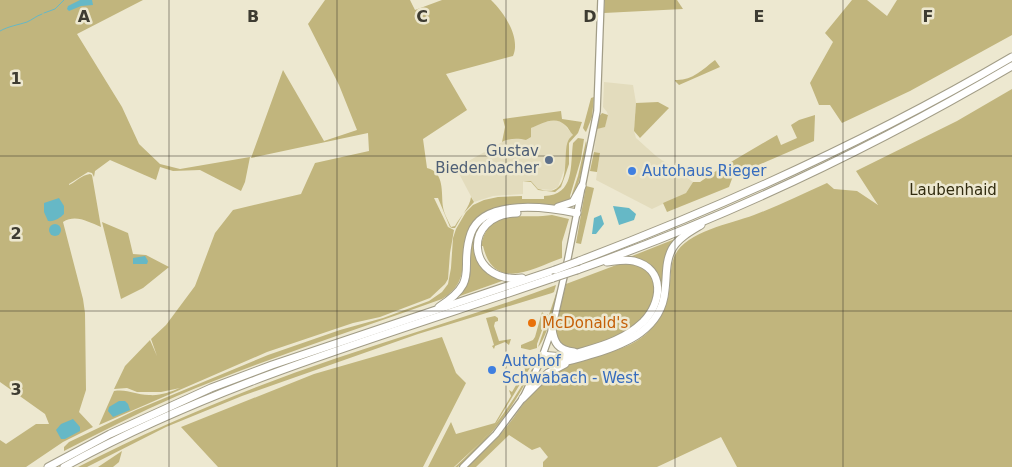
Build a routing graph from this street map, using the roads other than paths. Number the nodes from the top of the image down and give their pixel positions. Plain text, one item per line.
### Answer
1 (600, 0) edge
2 (1012, 56) edge
3 (1012, 66) edge
4 (582, 186) junction
5 (552, 209) junction
6 (577, 215) junction
7 (716, 215) junction
8 (594, 264) junction
9 (535, 276) junction
10 (429, 313) junction
11 (552, 329) junction
12 (579, 352) junction
13 (542, 357) junction
14 (569, 361) junction
15 (523, 398) junction
16 (48, 467) edge
17 (64, 467) edge
18 (463, 467) edge

1 - 4 main road
2 - 9 highway, bridge
3 - 7 highway
4 - 5 highway
4 - 6 main road
5 - 6 highway
5 - 10 highway
6 - 9 highway
6 - 11 main road
7 - 8 highway
7 - 14 highway
8 - 12 highway
8 - 17 highway, bridge
9 - 10 highway
10 - 16 highway
11 - 12 highway
11 - 13 main road
12 - 13 highway
13 - 14 highway
13 - 15 main road
14 - 15 highway
15 - 18 main road

